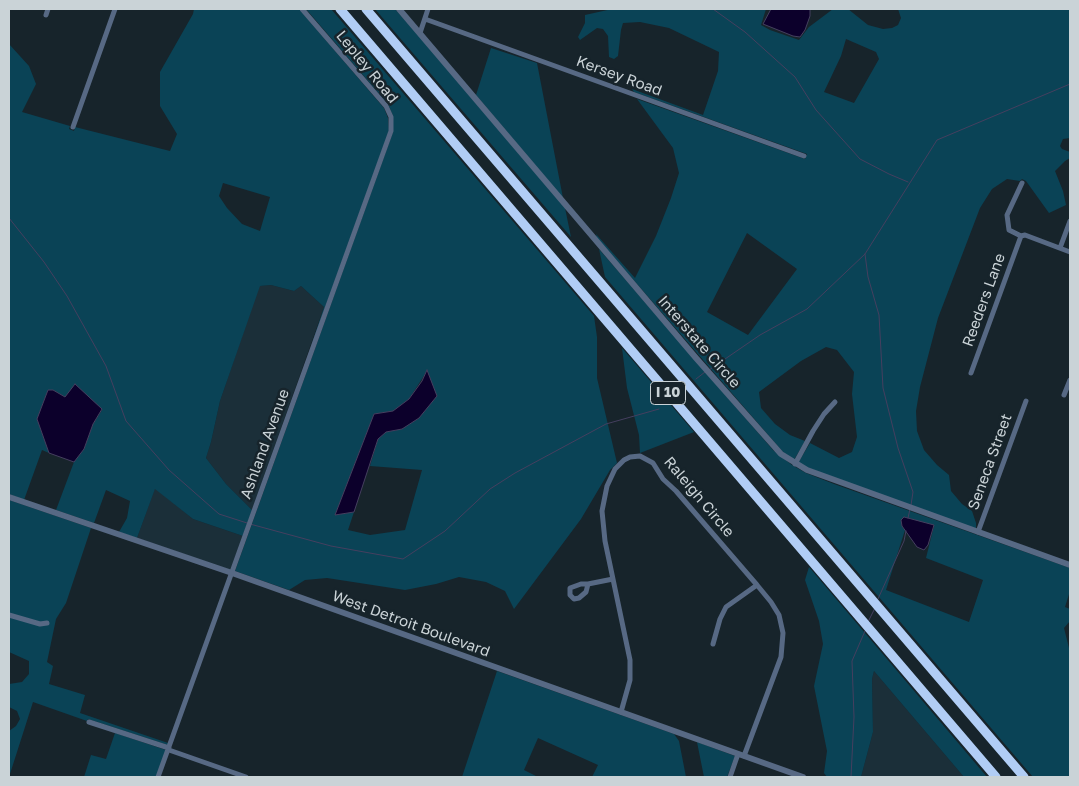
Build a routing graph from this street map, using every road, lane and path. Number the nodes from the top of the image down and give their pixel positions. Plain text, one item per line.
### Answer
1 (48, 9) edge
2 (115, 9) edge
3 (302, 9) edge
4 (340, 9) edge
5 (366, 9) edge
6 (399, 9) edge
7 (428, 9) edge
8 (46, 15) dead end
9 (424, 19) junction
10 (420, 33) junction
11 (391, 119) joint
12 (72, 127) dead end
13 (804, 156) dead end
14 (1022, 182) dead end
15 (1070, 221) edge
16 (1021, 236) junction
17 (1060, 248) junction
18 (1070, 252) edge
19 (971, 373) dead end
20 (1070, 380) edge
21 (1064, 395) dead end
22 (1026, 401) dead end
23 (835, 402) dead end
24 (795, 464) junction
25 (9, 497) edge
26 (978, 532) junction
27 (1070, 565) edge
28 (232, 573) junction
29 (614, 579) junction
30 (588, 584) dead end
31 (757, 584) junction
32 (9, 615) edge
33 (47, 622) dead end
34 (713, 644) dead end
35 (621, 712) junction
36 (89, 722) dead end
37 (169, 749) junction
38 (741, 755) junction
39 (158, 777) edge
40 (246, 777) edge
41 (730, 777) edge
42 (803, 777) edge
43 (996, 777) edge
44 (1024, 777) edge

1 - 8 street
2 - 12 street
3 - 11 street, Lepley Road
4 - 43 highway, I 10
5 - 44 highway, I 10
6 - 10 street, Interstate Circle
7 - 9 street
9 - 10 street
9 - 13 street, Kersey Road
10 - 24 street, Interstate Circle
11 - 28 street, Ashland Avenue
14 - 16 street
15 - 17 street
16 - 17 street
16 - 19 street, Reeders Lane
17 - 18 street
20 - 21 street
22 - 26 street, Seneca Street
23 - 24 street
24 - 26 street, Interstate Circle
25 - 28 street, West Detroit Boulevard
26 - 27 street, Interstate Circle
28 - 35 street, West Detroit Boulevard
28 - 37 street, Ashland Avenue
29 - 30 street
29 - 31 street, Raleigh Circle
29 - 35 street, Raleigh Circle
31 - 34 street
31 - 38 street, Raleigh Circle
32 - 33 street
35 - 38 street, West Detroit Boulevard
36 - 37 street
37 - 39 street, Ashland Avenue
37 - 40 street
38 - 41 street, Raleigh Circle
38 - 42 street, West Detroit Boulevard

